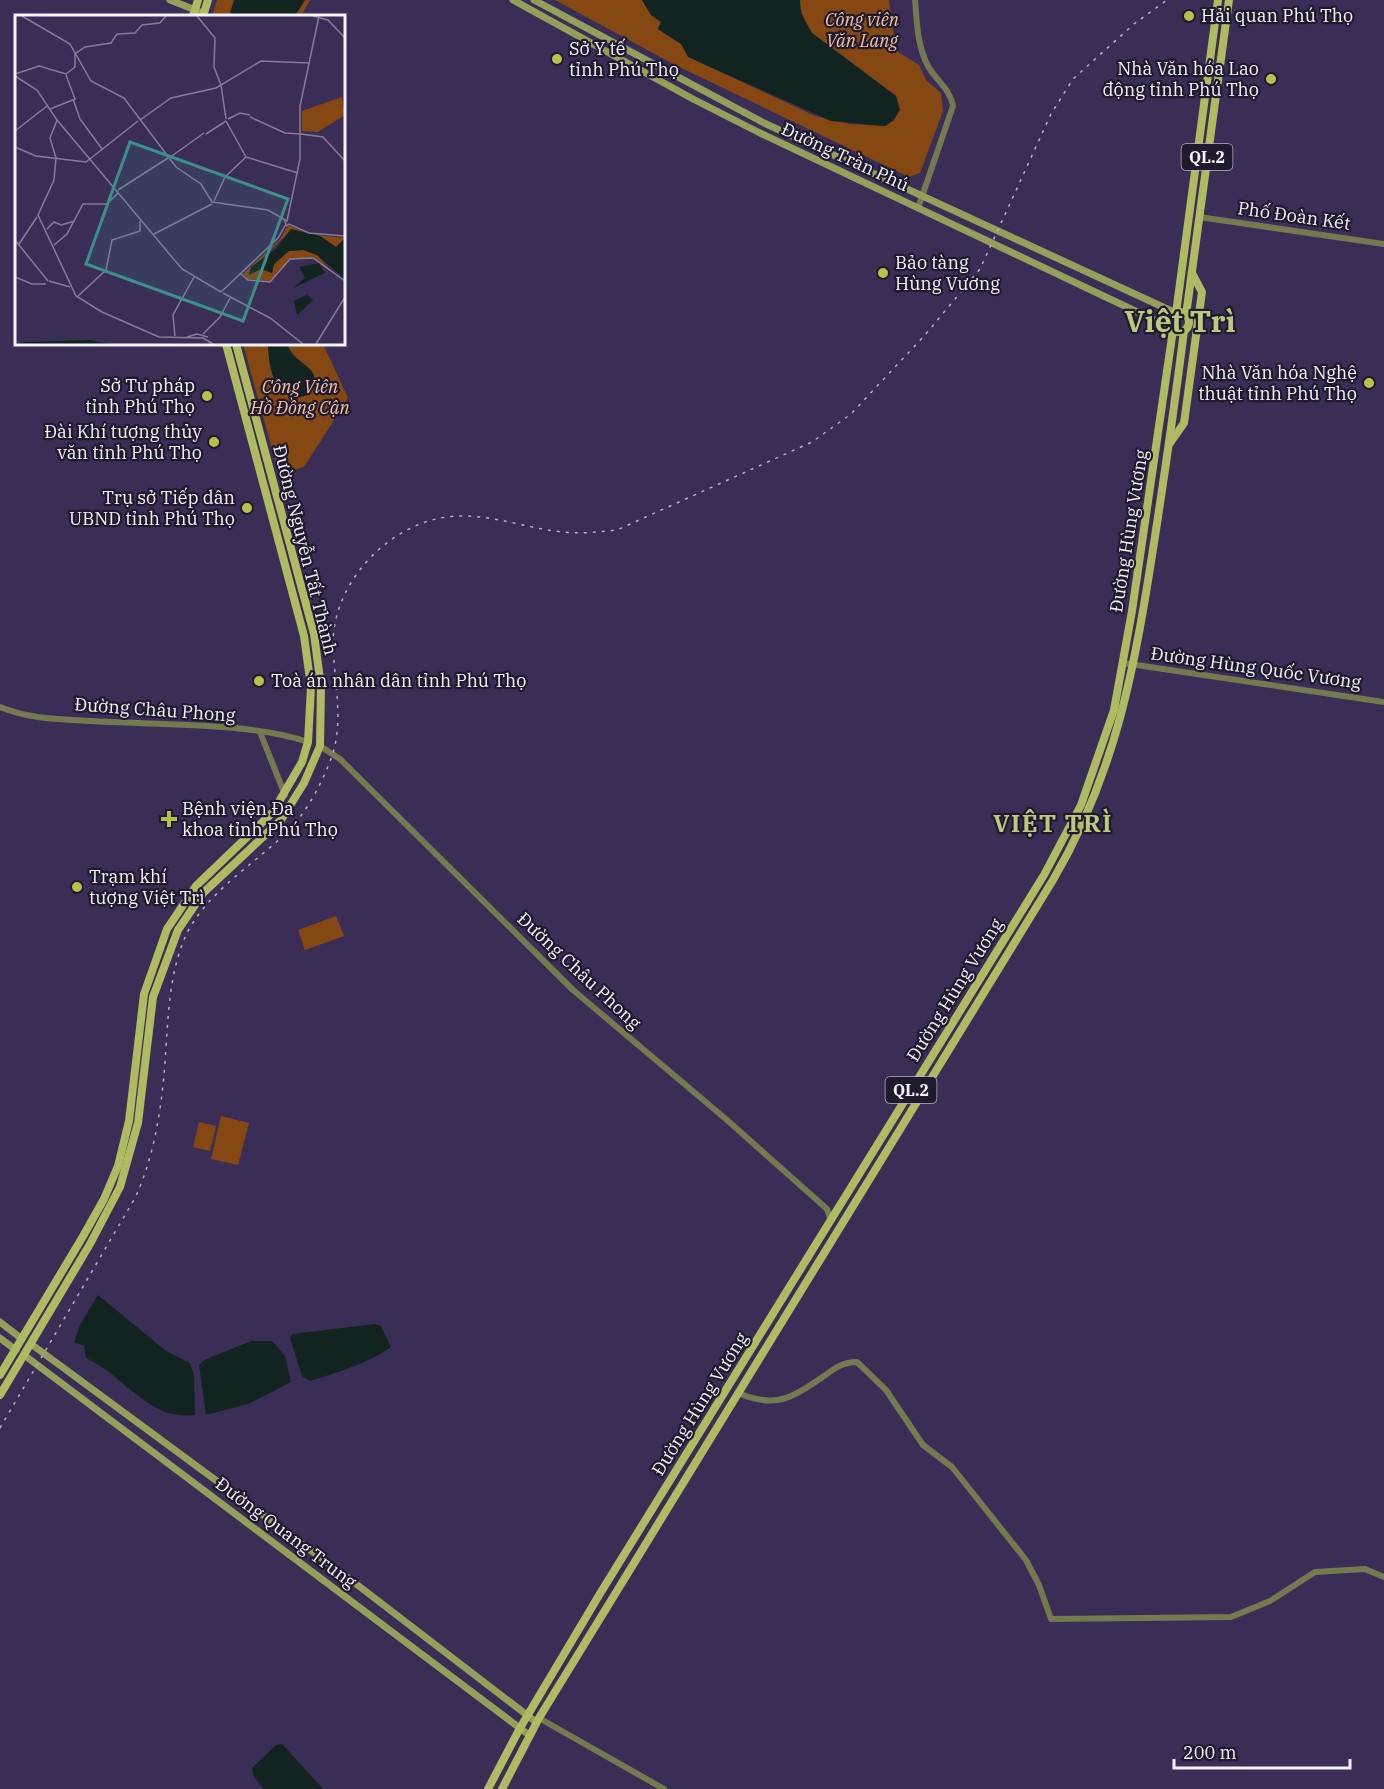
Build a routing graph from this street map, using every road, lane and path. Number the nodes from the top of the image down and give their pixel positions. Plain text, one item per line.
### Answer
1 (170, 0) edge
2 (198, 0) edge
3 (208, 0) edge
4 (513, 0) edge
5 (534, 0) edge
6 (915, 0) edge
7 (1218, 0) edge
8 (1229, 0) edge
9 (194, 14) edge
10 (204, 15) edge
11 (922, 196) junction
12 (918, 208) junction
13 (1199, 217) junction
14 (1384, 244) edge
15 (1192, 273) junction
16 (1176, 313) junction
17 (1186, 315) junction
18 (1172, 329) junction
19 (1184, 331) junction
20 (226, 345) edge
21 (236, 345) edge
22 (1168, 444) junction
23 (311, 620) junction
24 (301, 622) junction
25 (1123, 663) junction
26 (1133, 664) junction
27 (1384, 702) edge
28 (0, 707) edge
29 (260, 732) junction
30 (308, 742) junction
31 (320, 746) junction
32 (285, 795) junction
33 (246, 841) junction
34 (254, 849) junction
35 (827, 1209) junction
36 (836, 1212) junction
37 (831, 1221) junction
38 (0, 1322) edge
39 (0, 1338) edge
40 (22, 1339) junction
41 (31, 1344) junction
42 (16, 1350) junction
43 (24, 1355) junction
44 (0, 1375) edge
45 (738, 1393) junction
46 (0, 1395) edge
47 (666, 1486) junction
48 (676, 1493) junction
49 (1384, 1576) edge
50 (527, 1716) junction
51 (507, 1719) junction
52 (538, 1720) junction
53 (520, 1728) junction
54 (529, 1735) junction
55 (513, 1741) junction
56 (488, 1789) edge
57 (502, 1789) edge
58 (664, 1789) edge

1 - 9 main road
2 - 9 main road
3 - 10 main road
4 - 12 main road, Đường Trần Phú
5 - 11 main road, Đường Trần Phú
6 - 11 street
7 - 16 main road, QL.2
8 - 13 main road, QL.2
9 - 10 main road
11 - 12 street
11 - 16 main road, Đường Trần Phú
12 - 18 main road, Đường Trần Phú
13 - 14 street, Phố Đoàn Kết
13 - 15 main road, QL.2
15 - 17 main road, QL.2
15 - 22 main road
16 - 17 main road
16 - 18 main road, QL.2
17 - 19 main road, QL.2
18 - 19 main road
18 - 25 main road, Đường Hùng Vương / QL.2
19 - 22 main road, Đường Hùng Vương / QL.2
20 - 24 main road, Đường Nguyễn Tất Thành
21 - 23 main road, Đường Nguyễn Tất Thành
22 - 26 main road, Đường Hùng Vương / QL.2
23 - 24 main road
23 - 31 main road, Đường Nguyễn Tất Thành
24 - 30 main road, Đường Nguyễn Tất Thành
25 - 26 street, Đường Hùng Quốc Vương
25 - 36 main road, Đường Hùng Vương / QL.2
26 - 27 street, Đường Hùng Quốc Vương
26 - 45 main road, Đường Hùng Vương / QL.2
28 - 29 street, Đường Châu Phong
29 - 30 street, Đường Châu Phong
29 - 32 street
30 - 32 main road, Đường Nguyễn Tất Thành
31 - 34 main road, Đường Nguyễn Tất Thành
31 - 35 street, Đường Châu Phong
32 - 33 main road, Đường Nguyễn Tất Thành
33 - 34 main road
33 - 40 main road, Đường Nguyễn Tất Thành
34 - 41 main road, Đường Nguyễn Tất Thành
35 - 36 street, Đường Châu Phong
35 - 37 street, Đường Châu Phong
36 - 37 main road, Đường Hùng Vương / QL.2
37 - 47 main road, Đường Hùng Vương / QL.2
38 - 40 main road
39 - 42 main road
40 - 42 main road, Đường Nguyễn Tất Thành
41 - 43 main road, Đường Nguyễn Tất Thành
41 - 50 main road, Đường Quang Trung
42 - 44 main road, Đường Nguyễn Tất Thành
43 - 46 main road, Đường Nguyễn Tất Thành
43 - 51 main road, Đường Quang Trung
45 - 48 main road, Đường Hùng Vương / QL.2
45 - 49 street
47 - 48 main road
47 - 50 main road, Đường Hùng Vương / QL.2
48 - 52 main road, Đường Hùng Vương / QL.2
50 - 52 main road, Đường Quang Trung
50 - 53 main road, Đường Hùng Vương / QL.2
51 - 53 main road, Đường Quang Trung
51 - 55 main road
52 - 54 main road, Đường Hùng Vương / QL.2
52 - 58 street
53 - 54 main road, Đường Quang Trung
53 - 55 main road, Đường Hùng Vương / QL.2
54 - 57 main road, Đường Hùng Vương / QL.2
55 - 56 main road, Đường Hùng Vương / QL.2

